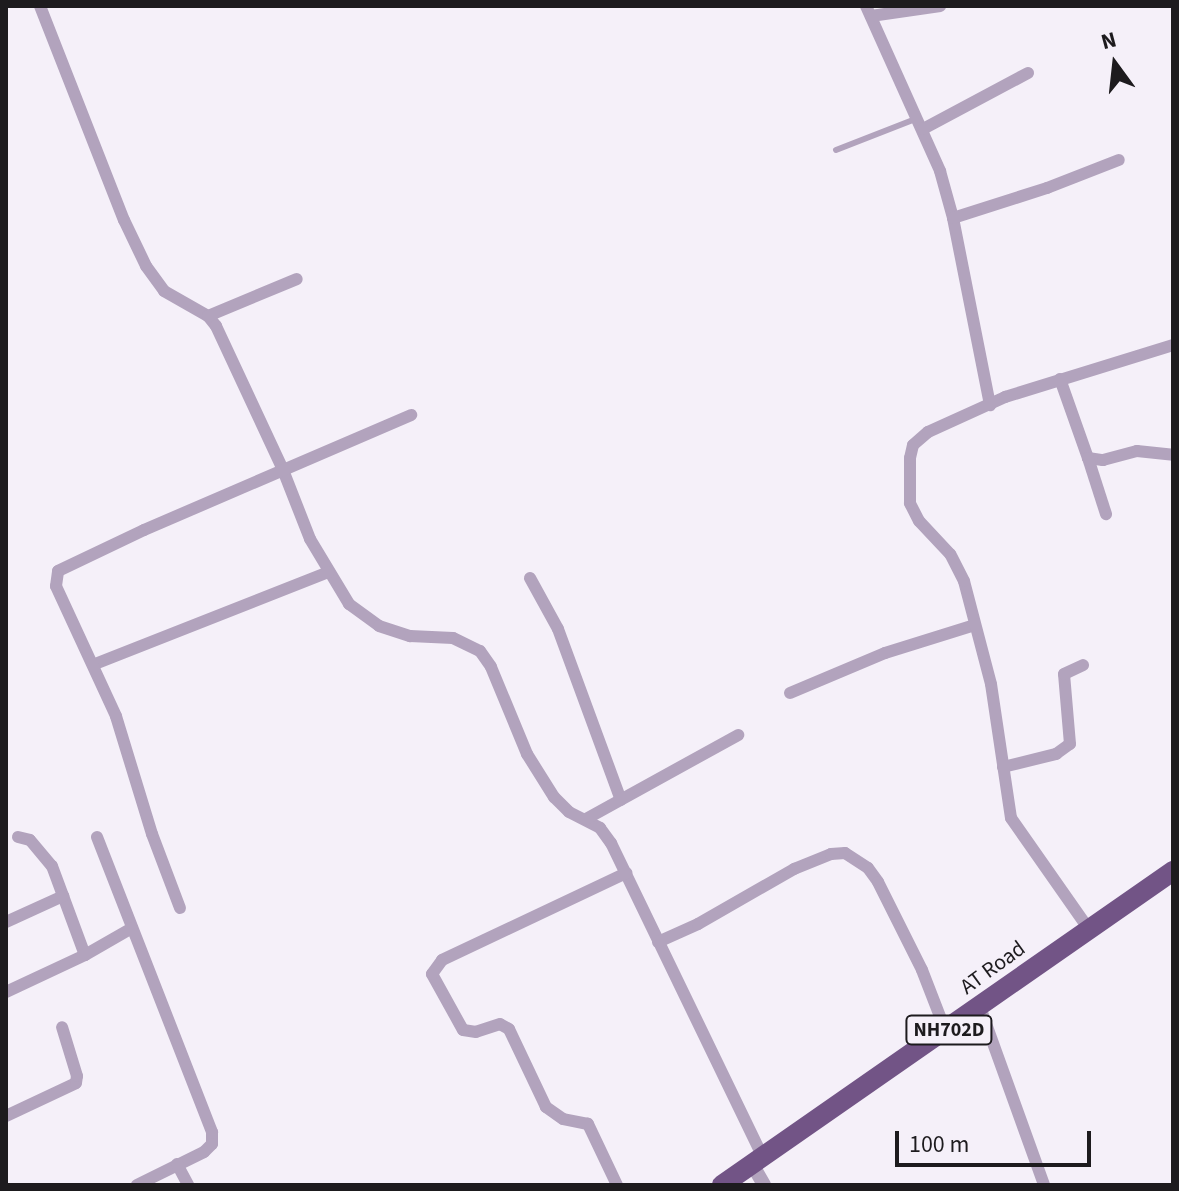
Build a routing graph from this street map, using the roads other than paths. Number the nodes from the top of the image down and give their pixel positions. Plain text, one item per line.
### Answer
1 (40, 6) edge
2 (940, 6) edge
3 (869, 11) edge
4 (1028, 73) dead end
5 (920, 124) junction
6 (836, 150) dead end
7 (1119, 160) dead end
8 (953, 218) junction
9 (297, 279) dead end
10 (208, 316) junction
11 (1173, 345) edge
12 (1060, 379) junction
13 (990, 405) junction
14 (411, 415) dead end
15 (1173, 455) edge
16 (1088, 458) junction
17 (283, 470) junction
18 (1106, 514) dead end
19 (328, 572) junction
20 (530, 578) dead end
21 (975, 625) junction
22 (95, 664) junction
23 (1083, 665) dead end
24 (790, 693) dead end
25 (738, 735) dead end
26 (1003, 767) junction
27 (621, 800) junction
28 (586, 819) junction
29 (18, 837) dead end
30 (97, 837) dead end
31 (1173, 871) edge
32 (626, 873) junction
33 (63, 896) junction
34 (180, 908) dead end
35 (6, 922) edge
36 (132, 928) junction
37 (1088, 928) junction
38 (658, 942) junction
39 (85, 955) junction
40 (6, 992) edge
41 (980, 1007) junction
42 (62, 1027) dead end
43 (946, 1032) junction
44 (6, 1116) edge
45 (757, 1161) junction
46 (177, 1164) junction
47 (137, 1185) edge
48 (188, 1185) edge
49 (617, 1185) edge
50 (722, 1185) edge
51 (764, 1185) edge
52 (1044, 1185) edge

1 - 10 street
2 - 3 street
3 - 5 street
4 - 5 street
5 - 6 lane
5 - 8 street
7 - 8 street
8 - 13 street
9 - 10 street
10 - 17 street
11 - 12 street
12 - 13 street
12 - 16 street
13 - 21 street
14 - 17 street
15 - 16 street
16 - 18 street
17 - 19 street
17 - 22 street
19 - 22 street
19 - 28 street
20 - 27 street
21 - 24 street
21 - 26 street
22 - 34 street
23 - 26 street
25 - 27 street
26 - 37 street
27 - 28 street
28 - 32 street
29 - 33 street
30 - 36 street
31 - 37 highway, AT Road / NH702D
32 - 38 street
32 - 49 street
33 - 35 street
33 - 39 street
36 - 39 street
36 - 46 street
37 - 41 highway, AT Road / NH702D
38 - 43 street
38 - 45 street
39 - 40 street
41 - 43 highway, AT Road / NH702D
41 - 52 street
42 - 44 street
43 - 45 highway, AT Road / NH702D
45 - 50 highway, AT Road / NH702D
45 - 51 street
46 - 47 street
46 - 48 street

